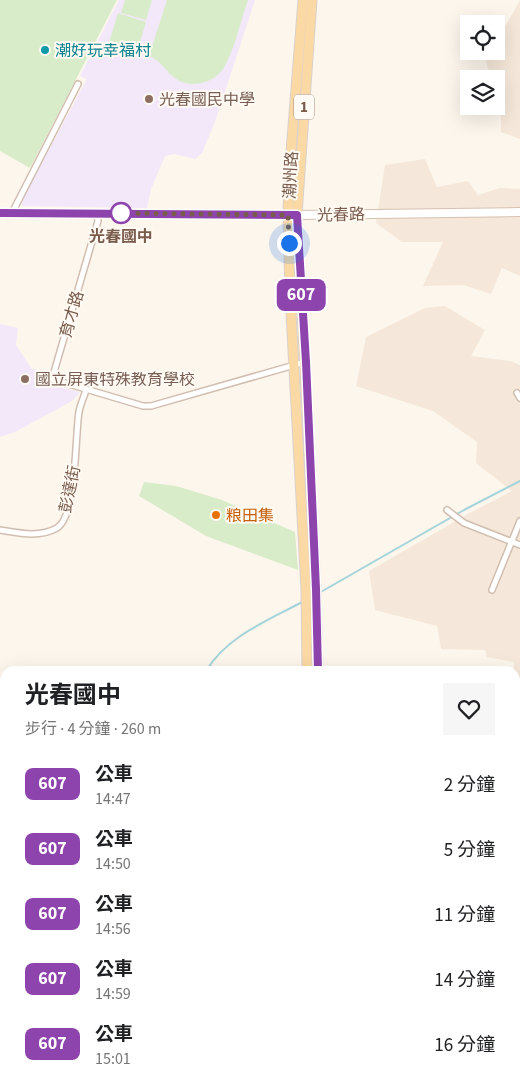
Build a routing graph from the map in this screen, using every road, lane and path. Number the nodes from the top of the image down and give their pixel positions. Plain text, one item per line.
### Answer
1 (304, 0) edge
2 (312, 0) edge
3 (78, 84) dead end
4 (520, 212) edge
5 (0, 213) edge
6 (12, 213) junction
7 (97, 213) junction
8 (292, 215) junction
9 (306, 362) junction
10 (294, 366) junction
11 (86, 390) junction
12 (449, 512) dead end
13 (520, 521) edge
14 (0, 530) edge
15 (512, 542) junction
16 (520, 544) edge
17 (492, 590) dead end
18 (307, 666) edge
19 (318, 666) edge

1 - 8 main road, 潮州路 / 1
2 - 8 main road, 潮州路 / 1
3 - 6 street
4 - 8 main road, 光春路
5 - 6 main road, 光春路
6 - 7 main road, 光春路
7 - 8 main road, 光春路
7 - 11 street, 育才路
8 - 9 main road, 潮州路 / 1
8 - 10 main road, 潮州路 / 1
9 - 10 street
9 - 19 main road, 潮州路 / 1
10 - 11 street
10 - 18 main road, 潮州路 / 1
11 - 14 street, 彭達街
12 - 15 street
13 - 15 street
15 - 16 street
15 - 17 street

